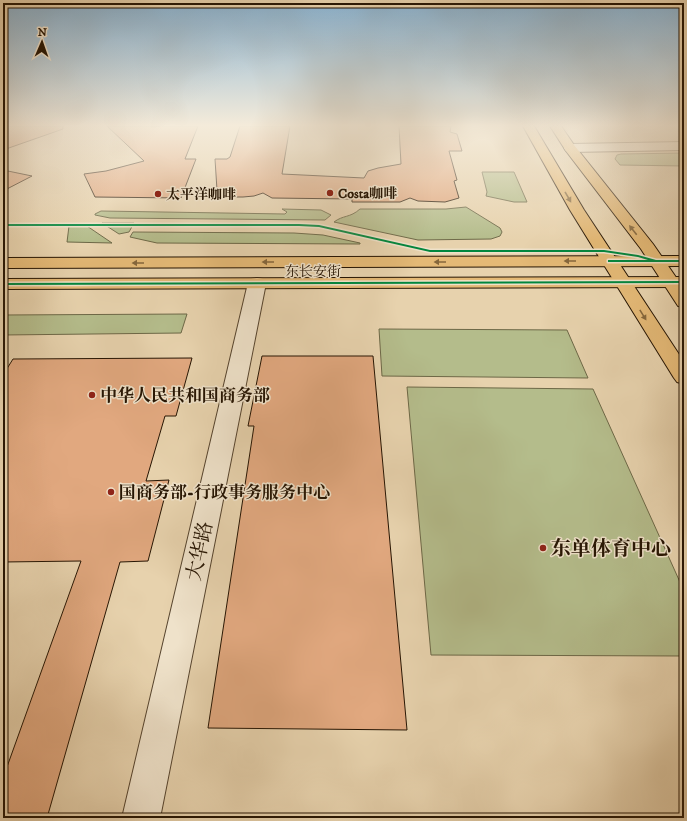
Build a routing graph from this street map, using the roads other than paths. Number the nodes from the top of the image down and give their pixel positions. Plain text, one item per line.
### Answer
1 (550, 164) edge
2 (582, 164) edge
3 (609, 261) junction
4 (656, 261) junction
5 (684, 261) edge
6 (3, 263) edge
7 (622, 282) junction
8 (677, 282) edge
9 (257, 283) junction
10 (3, 284) edge
11 (684, 302) edge
12 (684, 378) edge
13 (141, 818) edge

1 -> 3 main road
4 -> 2 main road
3 - 4 main road, 东长安街
3 -> 6 main road, 东长安街
3 - 7 main road
4 - 5 main road, 东长安街
4 - 8 main road
7 - 8 main road, 东长安街
7 - 9 main road, 东长安街
7 -> 12 main road
8 - 11 main road
9 - 10 main road, 东长安街
9 - 13 street, 大华路

